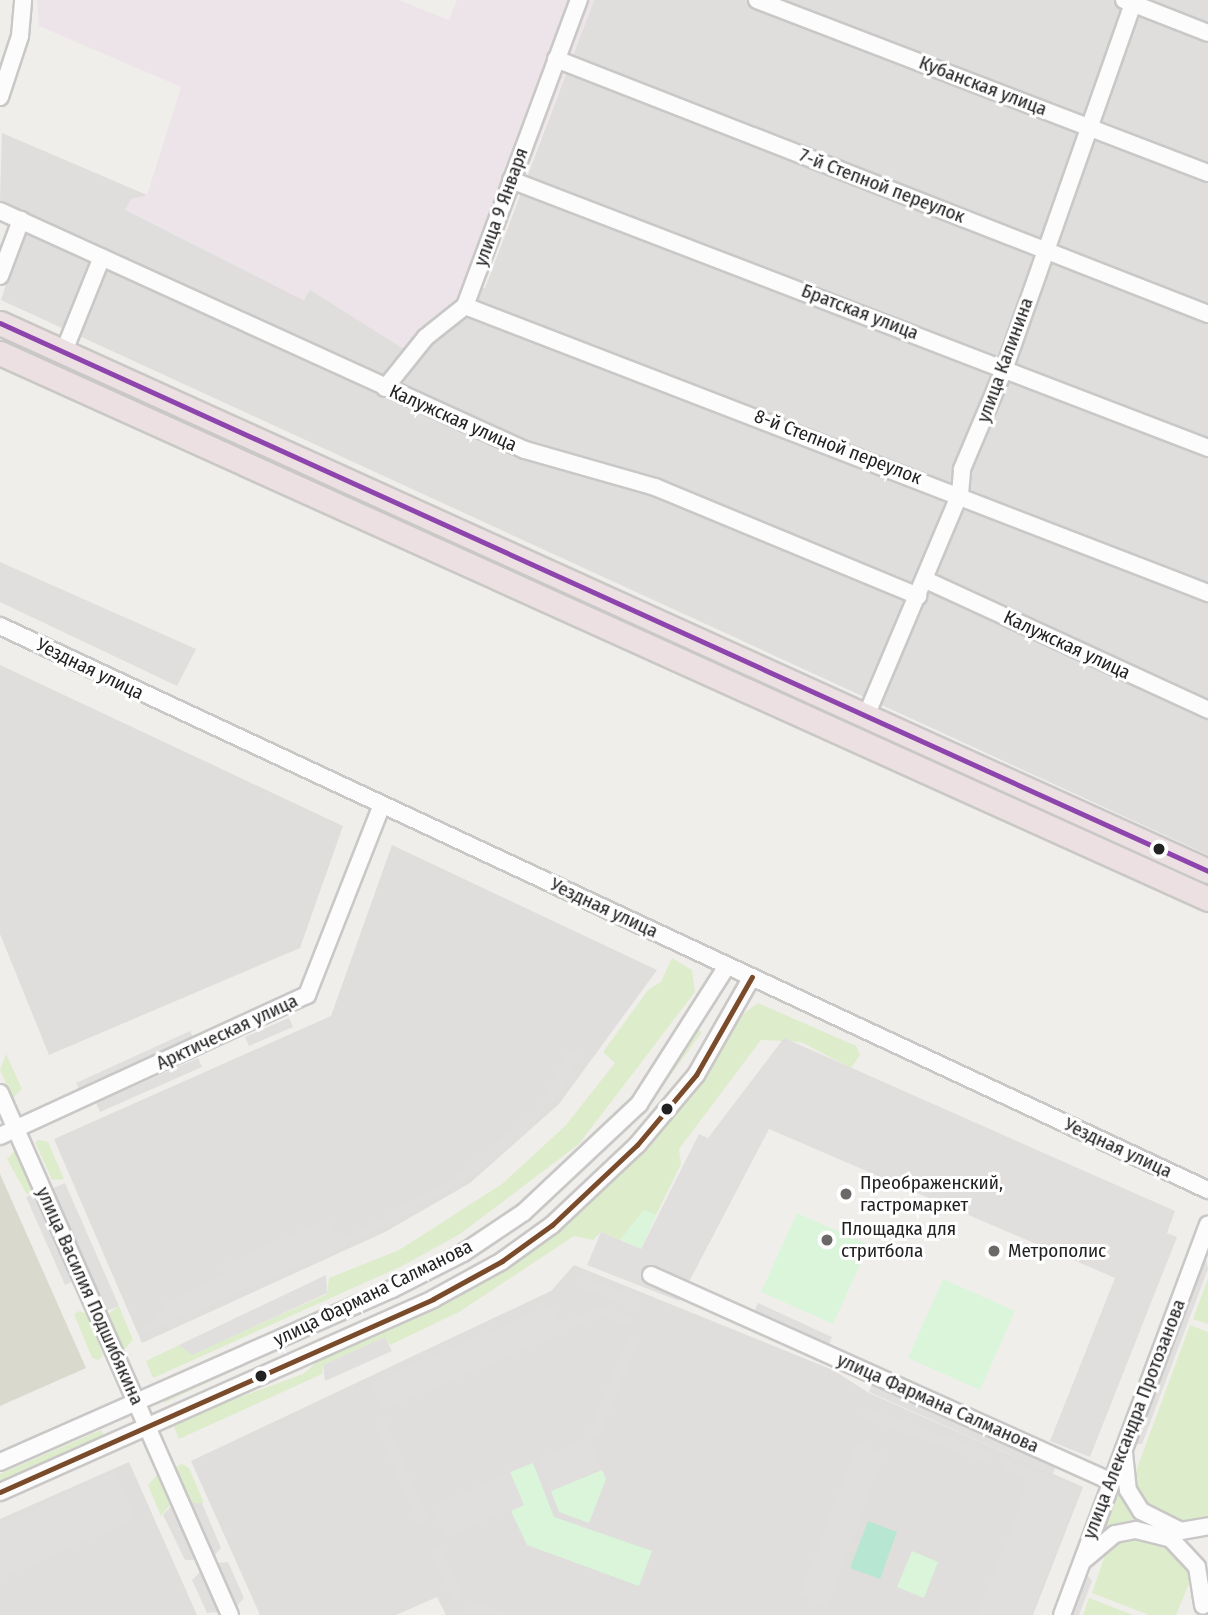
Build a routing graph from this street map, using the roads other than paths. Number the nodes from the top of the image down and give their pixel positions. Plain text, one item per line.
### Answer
1 (23, 0) edge
2 (579, 0) edge
3 (757, 0) edge
4 (1130, 1) edge
5 (1208, 33) edge
6 (556, 58) junction
7 (0, 97) edge
8 (1091, 128) junction
9 (1208, 173) edge
10 (511, 180) junction
11 (0, 211) edge
12 (22, 220) junction
13 (1045, 249) junction
14 (102, 257) junction
15 (0, 276) edge
16 (465, 306) junction
17 (1208, 314) edge
18 (0, 323) edge
19 (64, 351) junction
20 (0, 353) edge
21 (1005, 367) junction
22 (385, 388) junction
23 (1208, 448) edge
24 (960, 494) junction
25 (926, 580) junction
26 (1208, 593) edge
27 (918, 596) junction
28 (0, 626) edge
29 (1208, 710) edge
30 (866, 716) junction
31 (382, 805) junction
32 (1208, 871) edge
33 (1208, 898) edge
34 (727, 966) junction
35 (752, 977) junction
36 (0, 1093) edge
37 (17, 1128) junction
38 (0, 1136) edge
39 (1208, 1190) edge
40 (1208, 1224) edge
41 (651, 1275) dead end
42 (136, 1402) junction
43 (148, 1427) junction
44 (1124, 1444) junction
45 (0, 1462) edge
46 (1110, 1480) junction
47 (0, 1492) edge
48 (1208, 1526) edge
49 (1080, 1565) junction
50 (1204, 1605) edge
51 (230, 1615) edge
52 (1062, 1615) edge

1 - 7 street
2 - 6 street, улица 9 Января
3 - 8 street, Кубанская улица
4 - 5 street
4 - 8 street, улица Калинина
6 - 10 street, улица 9 Января
6 - 13 street, 7-й Степной переулок
8 - 9 street, Кубанская улица
8 - 13 street, улица Калинина
10 - 16 street, улица 9 Января
10 - 21 street, Братская улица
11 - 12 street, Калужская улица
12 - 14 street, Калужская улица
12 - 15 street
13 - 17 street, 7-й Степной переулок
13 - 21 street, улица Калинина
14 - 19 street
14 - 22 street, Калужская улица
16 - 22 street
16 - 24 street, 8-й Степной переулок
18 - 19 highway
19 - 30 highway
20 - 33 highway
21 - 23 street, Братская улица
21 - 24 street, улица Калинина
22 - 27 street, Калужская улица
24 - 25 street, улица Калинина
24 - 26 street, 8-й Степной переулок
25 - 27 street, улица Калинина
25 - 29 street, Калужская улица
27 - 30 street, улица Калинина
28 - 31 street, Уездная улица
30 - 32 highway
31 - 34 street, Уездная улица
31 - 37 street, Арктическая улица
34 - 35 street, Уездная улица
34 - 42 street, улица Фармана Салманова
35 - 39 street, Уездная улица
35 - 43 street, улица Фармана Салманова
36 - 37 street, улица Василия Подшибякина
37 - 38 street, Арктическая улица
37 - 42 street, улица Василия Подшибякина
40 - 44 street, улица Александра Протозанова
41 - 46 street, улица Фармана Салманова
42 - 43 street, улица Василия Подшибякина
42 - 45 street, улица Фармана Салманова
43 - 47 street, улица Фармана Салманова
43 - 51 street, улица Василия Подшибякина
44 - 46 street, улица Александра Протозанова
44 - 48 street
46 - 49 street, улица Александра Протозанова
49 - 50 street
49 - 52 street, улица Александра Протозанова

